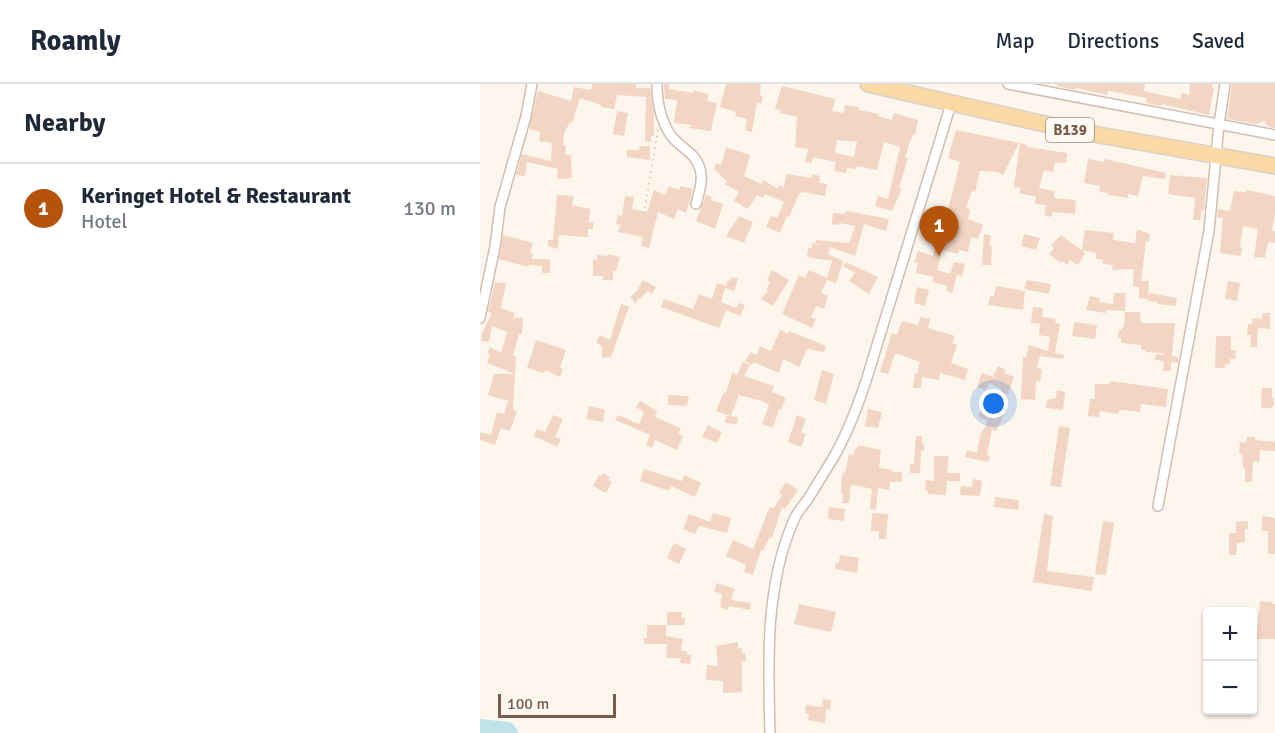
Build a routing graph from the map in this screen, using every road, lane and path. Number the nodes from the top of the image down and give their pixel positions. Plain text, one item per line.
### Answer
1 (532, 84) edge
2 (657, 84) edge
3 (868, 84) edge
4 (1008, 84) edge
5 (1225, 84) edge
6 (951, 104) junction
7 (660, 113) junction
8 (1219, 124) junction
9 (1275, 135) edge
10 (1216, 156) junction
11 (1275, 166) edge
12 (696, 204) dead end
13 (644, 214) dead end
14 (480, 318) edge
15 (1158, 506) dead end
16 (770, 733) edge

1 - 14 street
2 - 7 street
3 - 6 main road, B139
4 - 8 street
5 - 8 street
6 - 10 main road, B139
6 - 16 street
7 - 12 street
7 - 13 path
8 - 9 street
8 - 10 street
10 - 11 main road, B139
10 - 15 street

